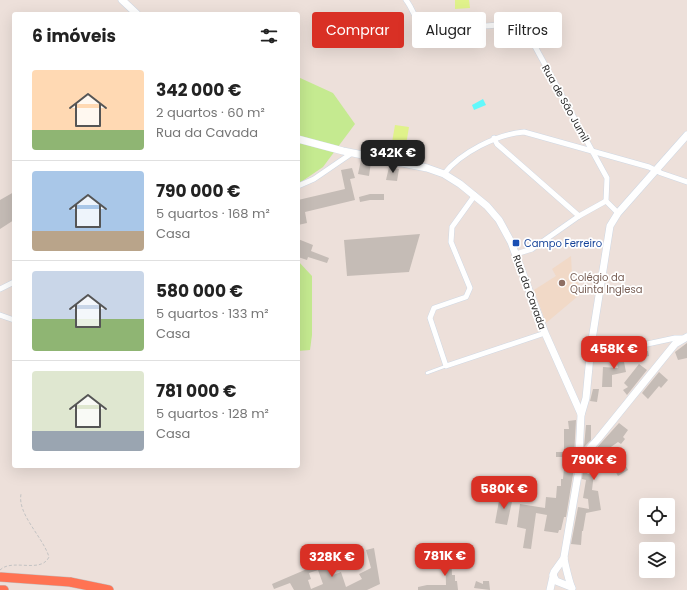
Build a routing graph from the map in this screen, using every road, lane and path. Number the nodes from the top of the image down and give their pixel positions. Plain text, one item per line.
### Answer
1 (122, 0) edge
2 (406, 0) edge
3 (135, 12) edge
4 (687, 135) edge
5 (494, 138) junction
6 (300, 139) edge
7 (592, 150) junction
8 (352, 152) junction
9 (656, 169) junction
10 (444, 174) junction
11 (687, 182) edge
12 (300, 185) edge
13 (475, 195) junction
14 (606, 201) junction
15 (618, 213) junction
16 (579, 216) junction
17 (516, 254) junction
18 (12, 283) edge
19 (0, 289) edge
20 (0, 315) edge
21 (12, 319) edge
22 (545, 333) junction
23 (685, 338) edge
24 (590, 359) junction
25 (446, 366) junction
26 (427, 373) dead end
27 (581, 415) junction
28 (580, 459) junction
29 (21, 494) dead end
30 (564, 557) junction
31 (555, 572) junction
32 (568, 574) junction
33 (0, 577) edge
34 (561, 583) junction
35 (573, 589) edge
36 (0, 590) edge
37 (4, 590) edge
38 (109, 590) edge
39 (548, 590) edge

1 - 3 street
2 - 7 street, Rua de São Jumil
4 - 9 street
5 - 7 street
5 - 10 street
5 - 16 street
6 - 8 street, Rua da Cavada
7 - 9 street
7 - 14 street, Rua de São Jumil
8 - 10 street, Rua da Cavada
8 - 12 street
9 - 11 street
9 - 15 street
10 - 13 street, Rua da Cavada
13 - 17 street, Rua da Cavada
13 - 25 street
14 - 15 street
14 - 16 street
15 - 24 street
16 - 17 street
17 - 22 street, Rua da Cavada
18 - 19 street
20 - 21 street
22 - 25 street
22 - 27 street, Rua da Cavada
23 - 24 street
23 - 28 street
24 - 27 street
25 - 26 lane
27 - 28 street
28 - 30 street
29 - 33 path
30 - 31 street
30 - 32 street
31 - 32 street
31 - 34 street
31 - 39 street
32 - 34 street
32 - 35 street
33 - 38 highway, bridge
34 - 35 street
34 - 39 street
36 - 37 highway

